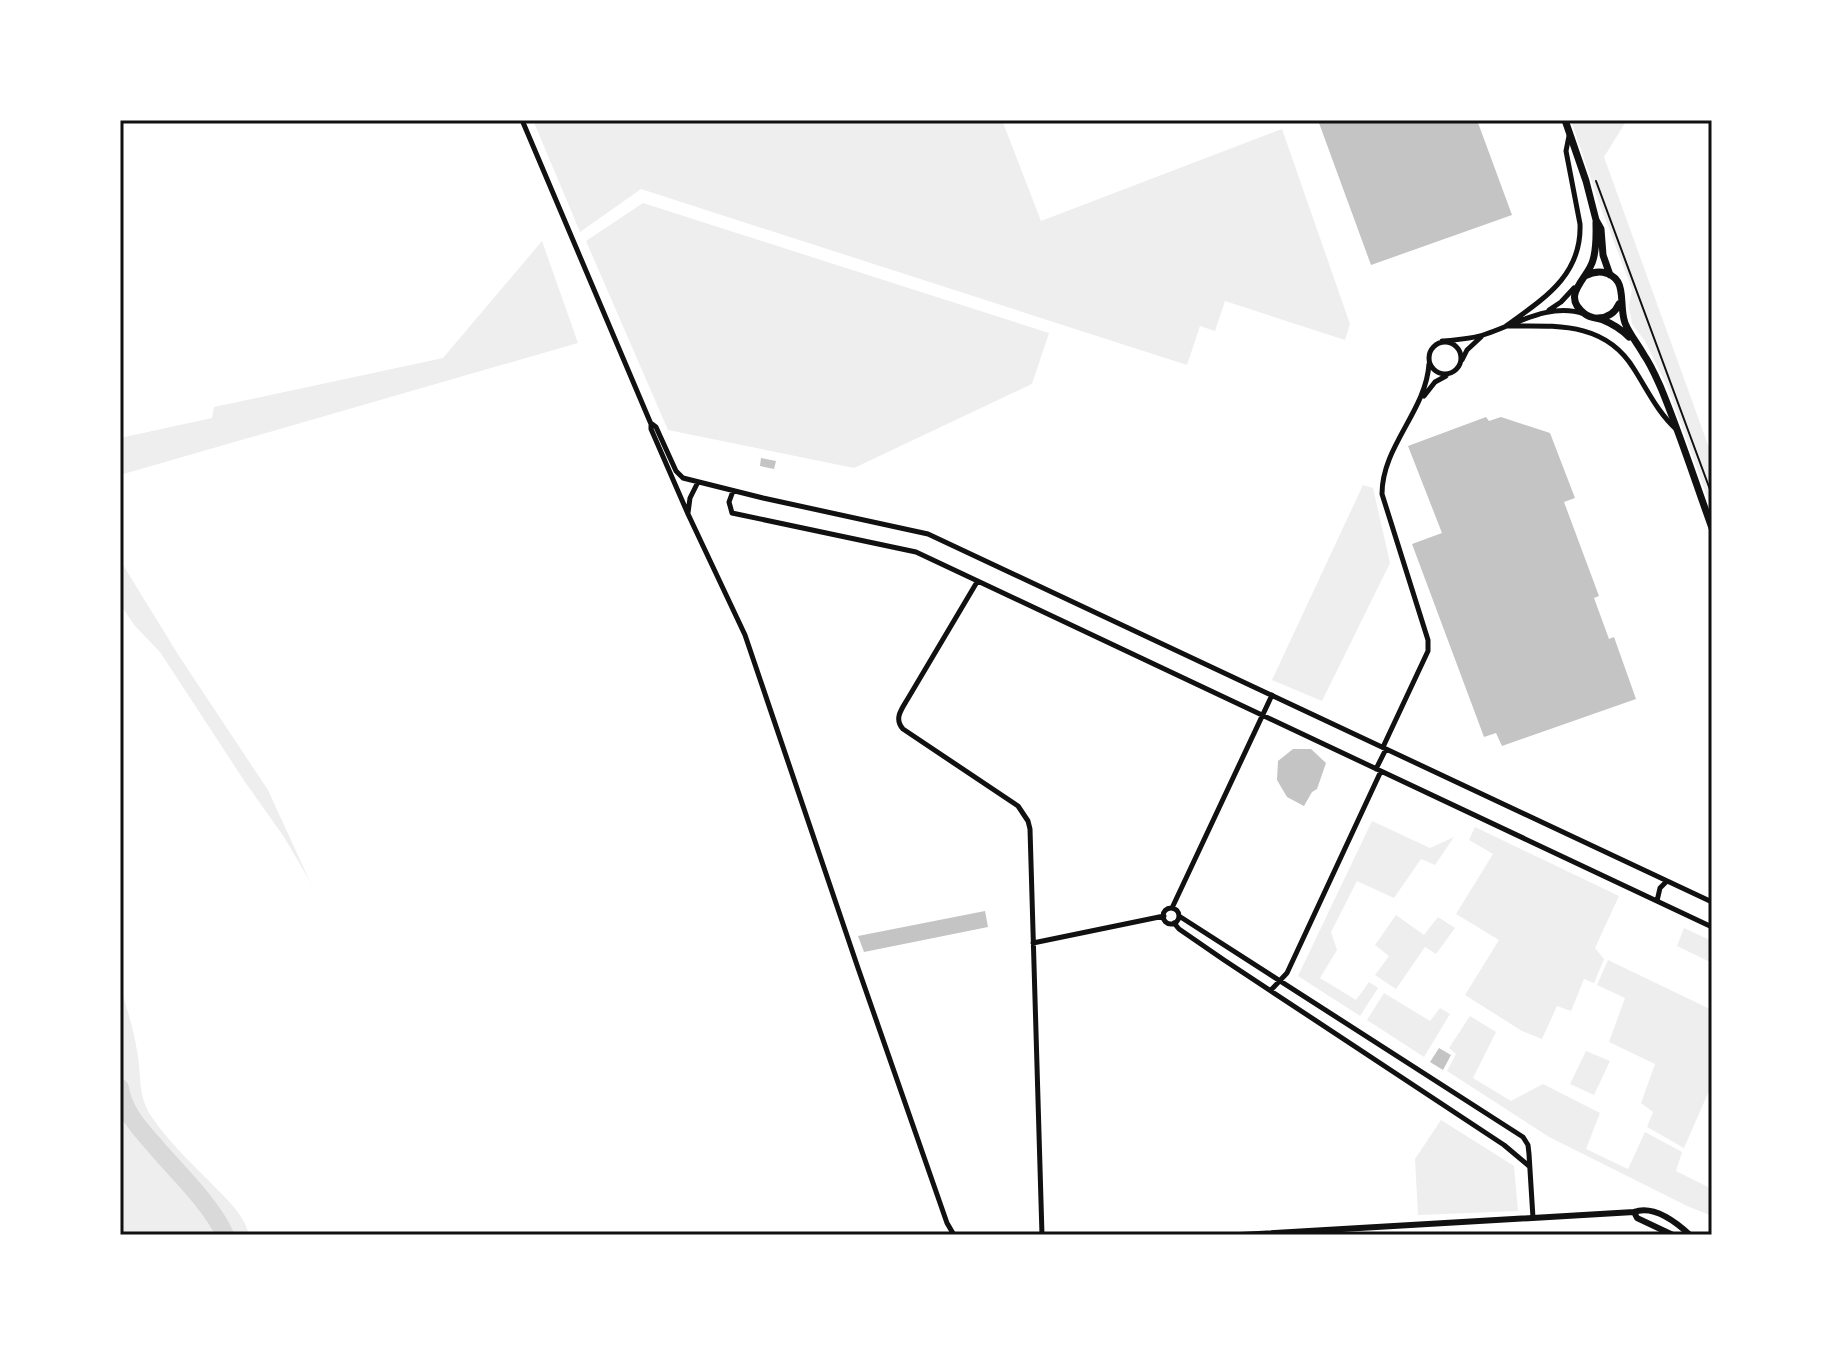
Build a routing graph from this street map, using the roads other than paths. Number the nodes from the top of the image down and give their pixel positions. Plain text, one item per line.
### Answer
1 (522, 120) edge
2 (1565, 120) edge
3 (1569, 133) junction
4 (1596, 220) junction
5 (1610, 275) junction
6 (1585, 276) junction
7 (1577, 284) junction
8 (1621, 301) junction
9 (1542, 314) junction
10 (1585, 314) junction
11 (1595, 318) junction
12 (1506, 326) junction
13 (1483, 336) junction
14 (1442, 341) junction
15 (1634, 341) junction
16 (1461, 361) junction
17 (1429, 364) junction
18 (1450, 373) junction
19 (1421, 400) junction
20 (651, 424) junction
21 (1677, 430) junction
22 (698, 482) junction
23 (733, 491) junction
24 (688, 514) junction
25 (1712, 528) edge
26 (977, 582) junction
27 (1272, 695) junction
28 (1263, 714) junction
29 (1384, 748) junction
30 (1378, 770) junction
31 (1667, 881) junction
32 (1657, 901) junction
33 (1712, 902) edge
34 (1172, 908) junction
35 (1164, 916) junction
36 (1179, 916) junction
37 (1174, 923) junction
38 (1712, 927) edge
39 (1033, 943) junction
40 (1281, 981) junction
41 (1271, 990) junction
42 (1529, 1167) junction
43 (1634, 1212) junction
44 (1533, 1218) junction
45 (954, 1235) edge
46 (1042, 1235) edge
47 (1240, 1235) edge
48 (1673, 1235) edge
49 (1690, 1235) edge

1 - 20 street
2 - 3 main road
3 - 4 main road
3 - 12 street
4 - 5 main road
4 - 6 main road
5 - 6 main road
5 - 8 main road
6 - 7 main road
7 - 9 street
7 - 10 main road
8 - 11 main road
8 - 15 main road
9 - 10 street
9 - 12 street
10 - 11 main road
11 - 15 main road
12 - 13 street
12 - 21 street
13 - 14 street
13 - 16 street
14 - 16 street
14 - 17 street
15 - 21 main road
16 - 18 street
17 - 18 street
17 - 19 street
18 - 19 street
19 - 29 street
20 - 22 street
20 - 24 street
21 - 25 main road
22 - 23 street
22 - 24 street
23 - 26 street
23 - 27 street
24 - 45 street
26 - 28 street
26 - 39 street
27 - 28 street
27 - 29 street
28 - 30 street
28 - 34 street
29 - 30 street
29 - 31 street
30 - 32 street
30 - 40 street
31 - 32 street
31 - 33 street
32 - 38 street
34 - 35 street
34 - 36 street
35 - 37 street
35 - 39 street
36 - 37 street
36 - 40 street
37 - 41 street
39 - 46 street
40 - 41 street
40 - 42 street
41 - 42 street
42 - 44 street
43 - 44 street
43 - 48 street
43 - 49 street
44 - 47 street

